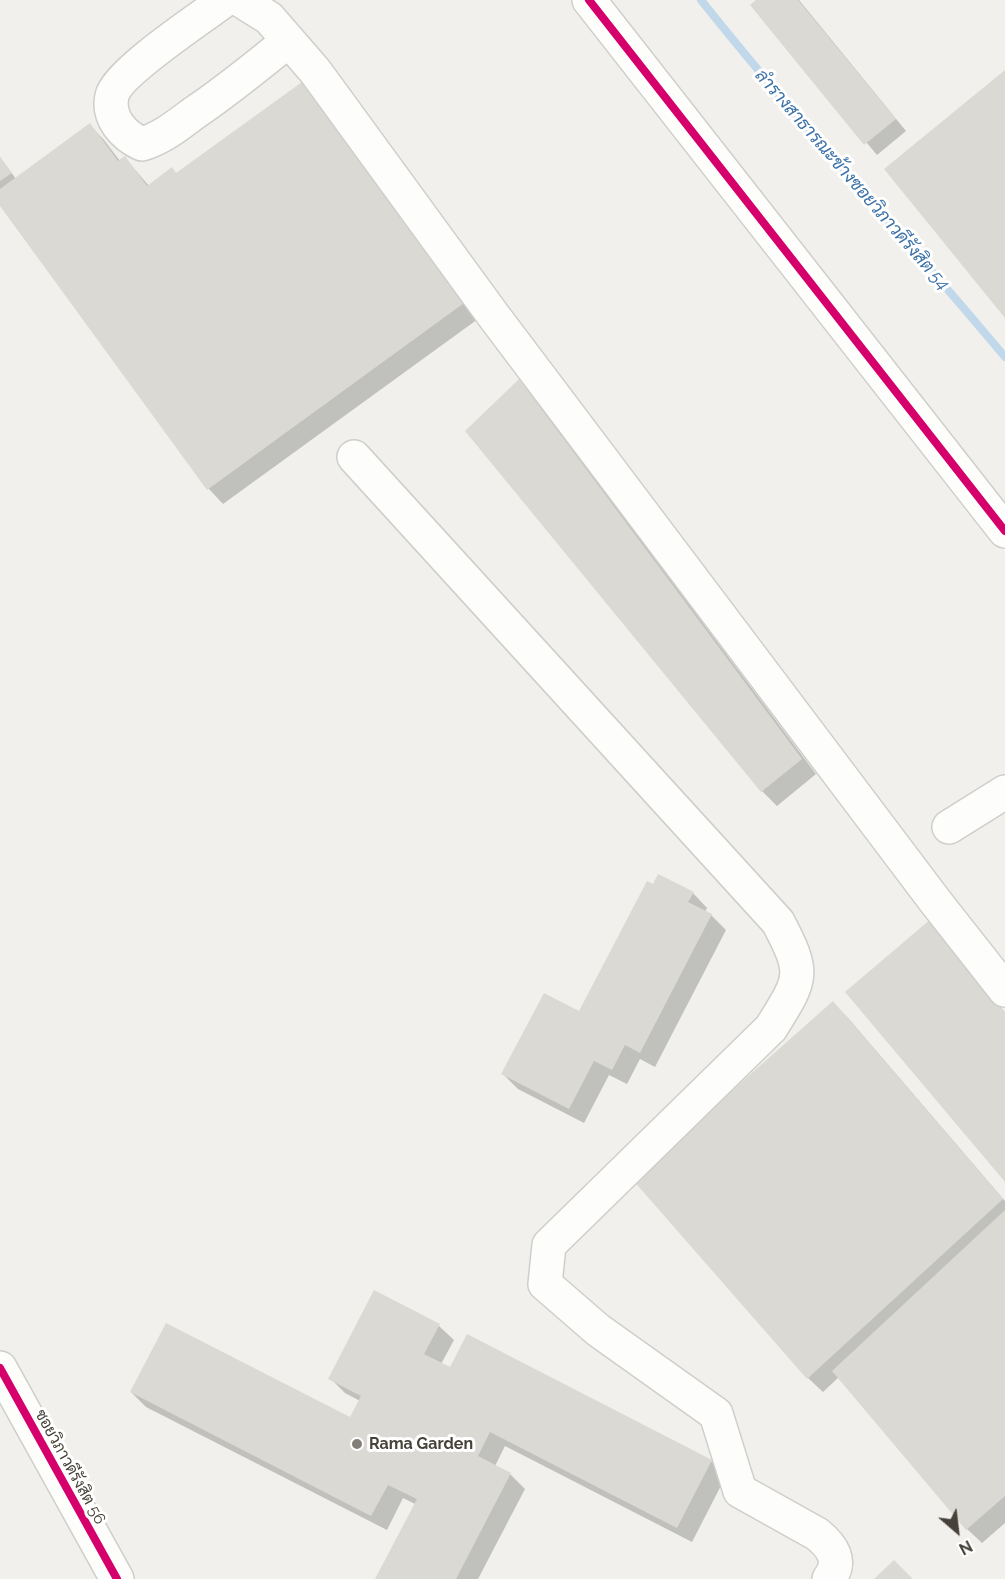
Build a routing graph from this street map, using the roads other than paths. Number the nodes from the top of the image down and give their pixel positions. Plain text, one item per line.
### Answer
1 (225, 0) edge
2 (240, 0) edge
3 (590, 0) edge
4 (288, 41) junction
5 (354, 457) dead end
6 (1005, 531) edge
7 (1005, 792) edge
8 (949, 827) dead end
9 (1005, 990) edge
10 (0, 1368) edge
11 (117, 1579) edge
12 (829, 1579) edge

1 - 4 street
2 - 4 street
3 - 6 street
4 - 9 street
5 - 12 street
7 - 8 street
10 - 11 street, ซอยวิภาวดีรังสิต 56

